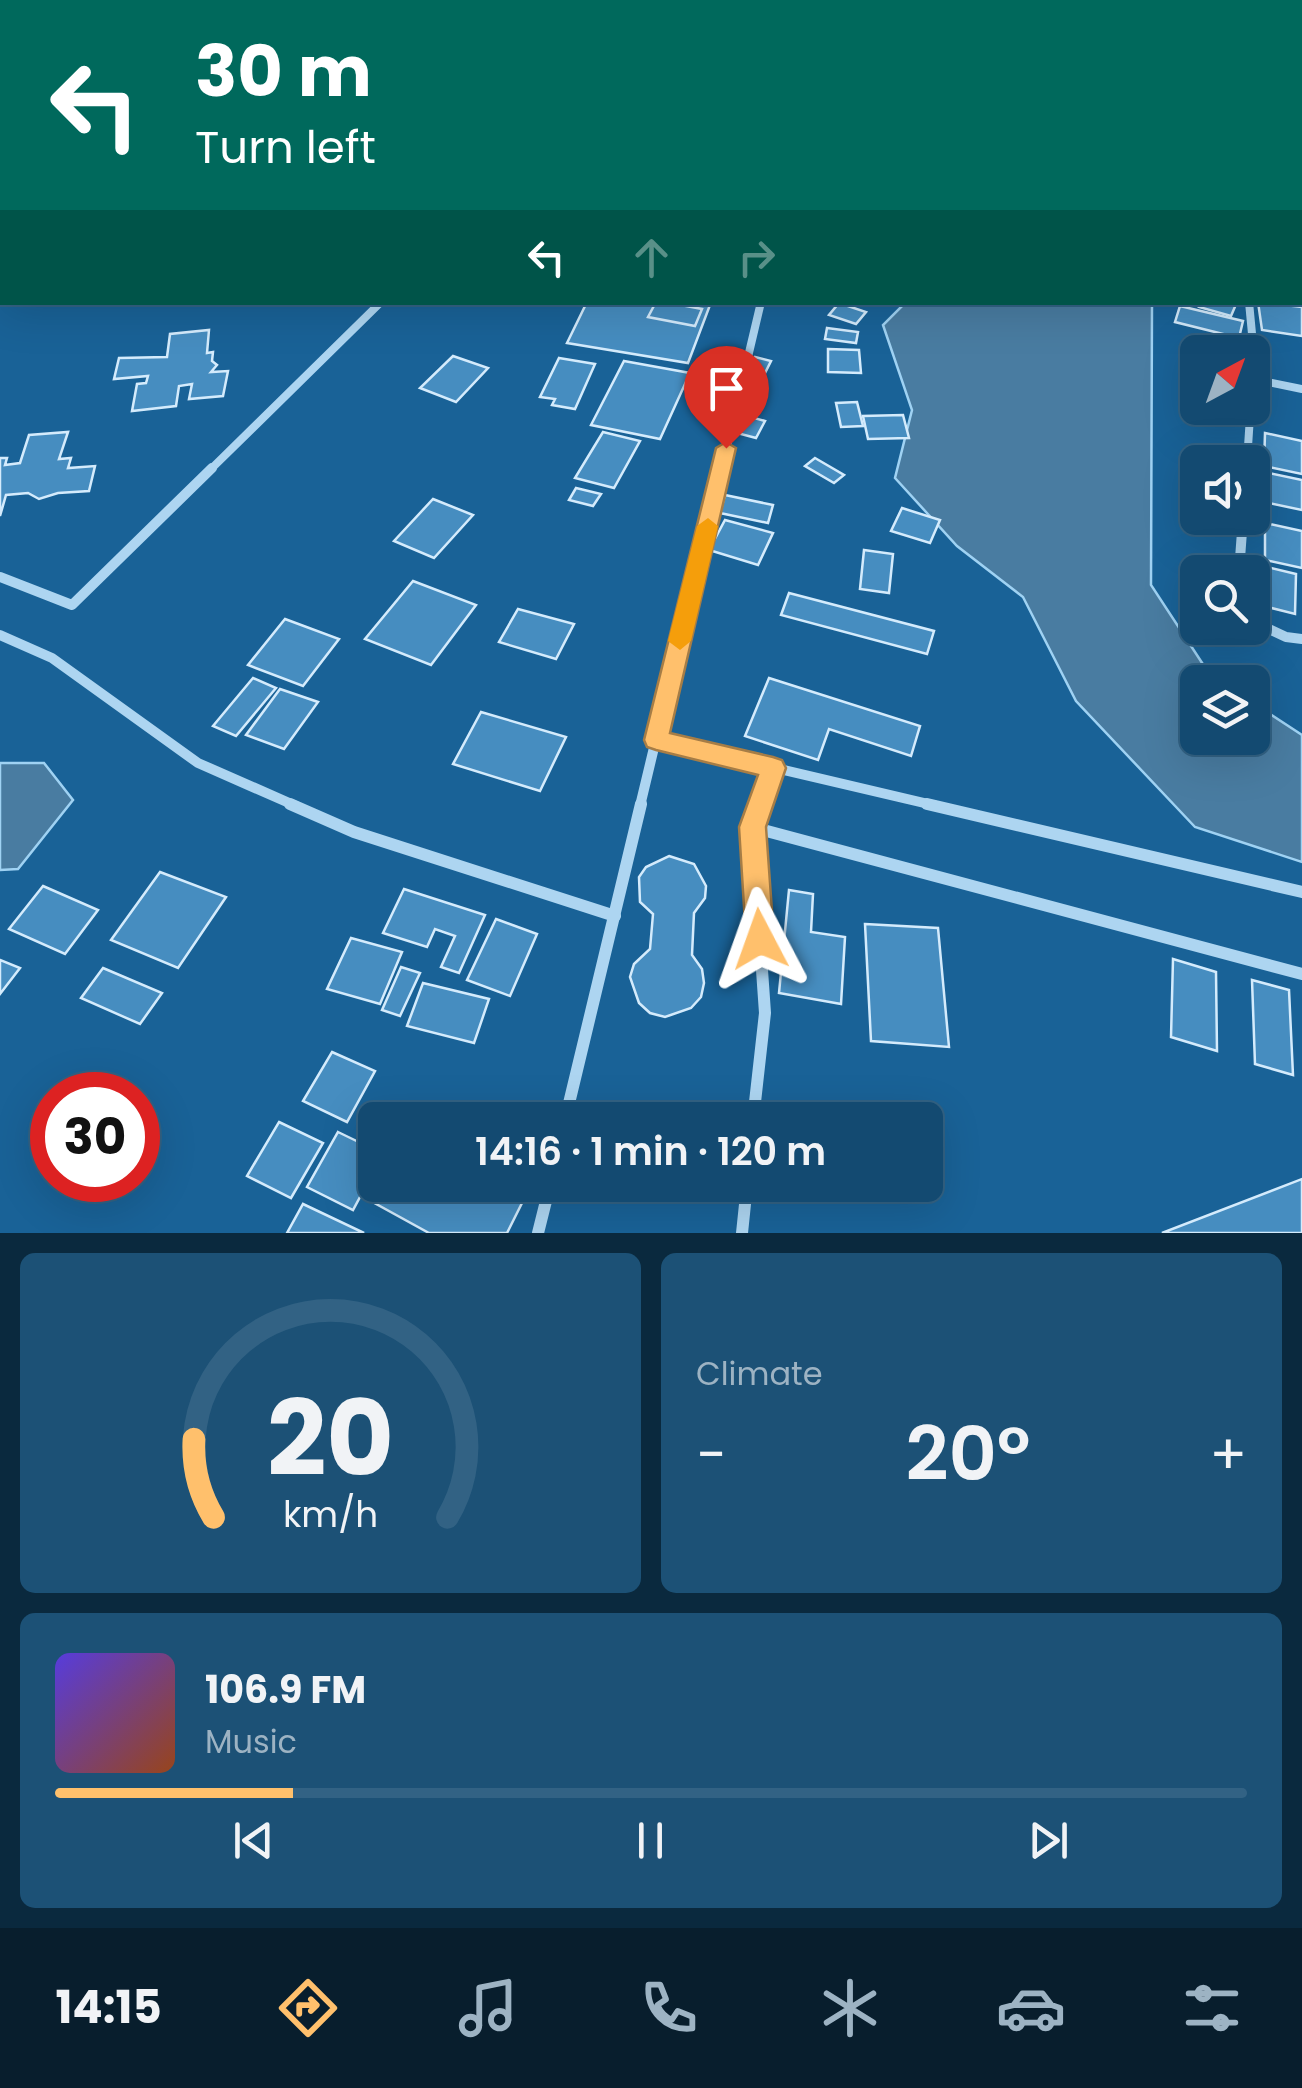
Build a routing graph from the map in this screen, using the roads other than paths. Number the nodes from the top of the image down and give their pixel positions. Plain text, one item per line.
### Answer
1 (378, 305) edge
2 (760, 305) edge
3 (1249, 305) edge
4 (1251, 335) edge
5 (1270, 382) edge
6 (1302, 388) edge
7 (0, 577) edge
8 (1270, 629) edge
9 (0, 634) edge
10 (1302, 639) edge
11 (656, 740) junction
12 (773, 768) junction
13 (752, 827) junction
14 (1302, 892) edge
15 (614, 916) junction
16 (1302, 974) edge
17 (570, 1102) edge
18 (756, 1102) edge
19 (546, 1202) edge
20 (745, 1202) edge
21 (538, 1233) edge
22 (742, 1233) edge

1 - 7 street
2 - 11 street
3 - 4 street
5 - 6 street
8 - 10 street
9 - 15 street
11 - 12 street
11 - 15 street
12 - 13 street
12 - 14 street
13 - 16 street
13 - 18 street
15 - 17 street
19 - 21 street
20 - 22 street

